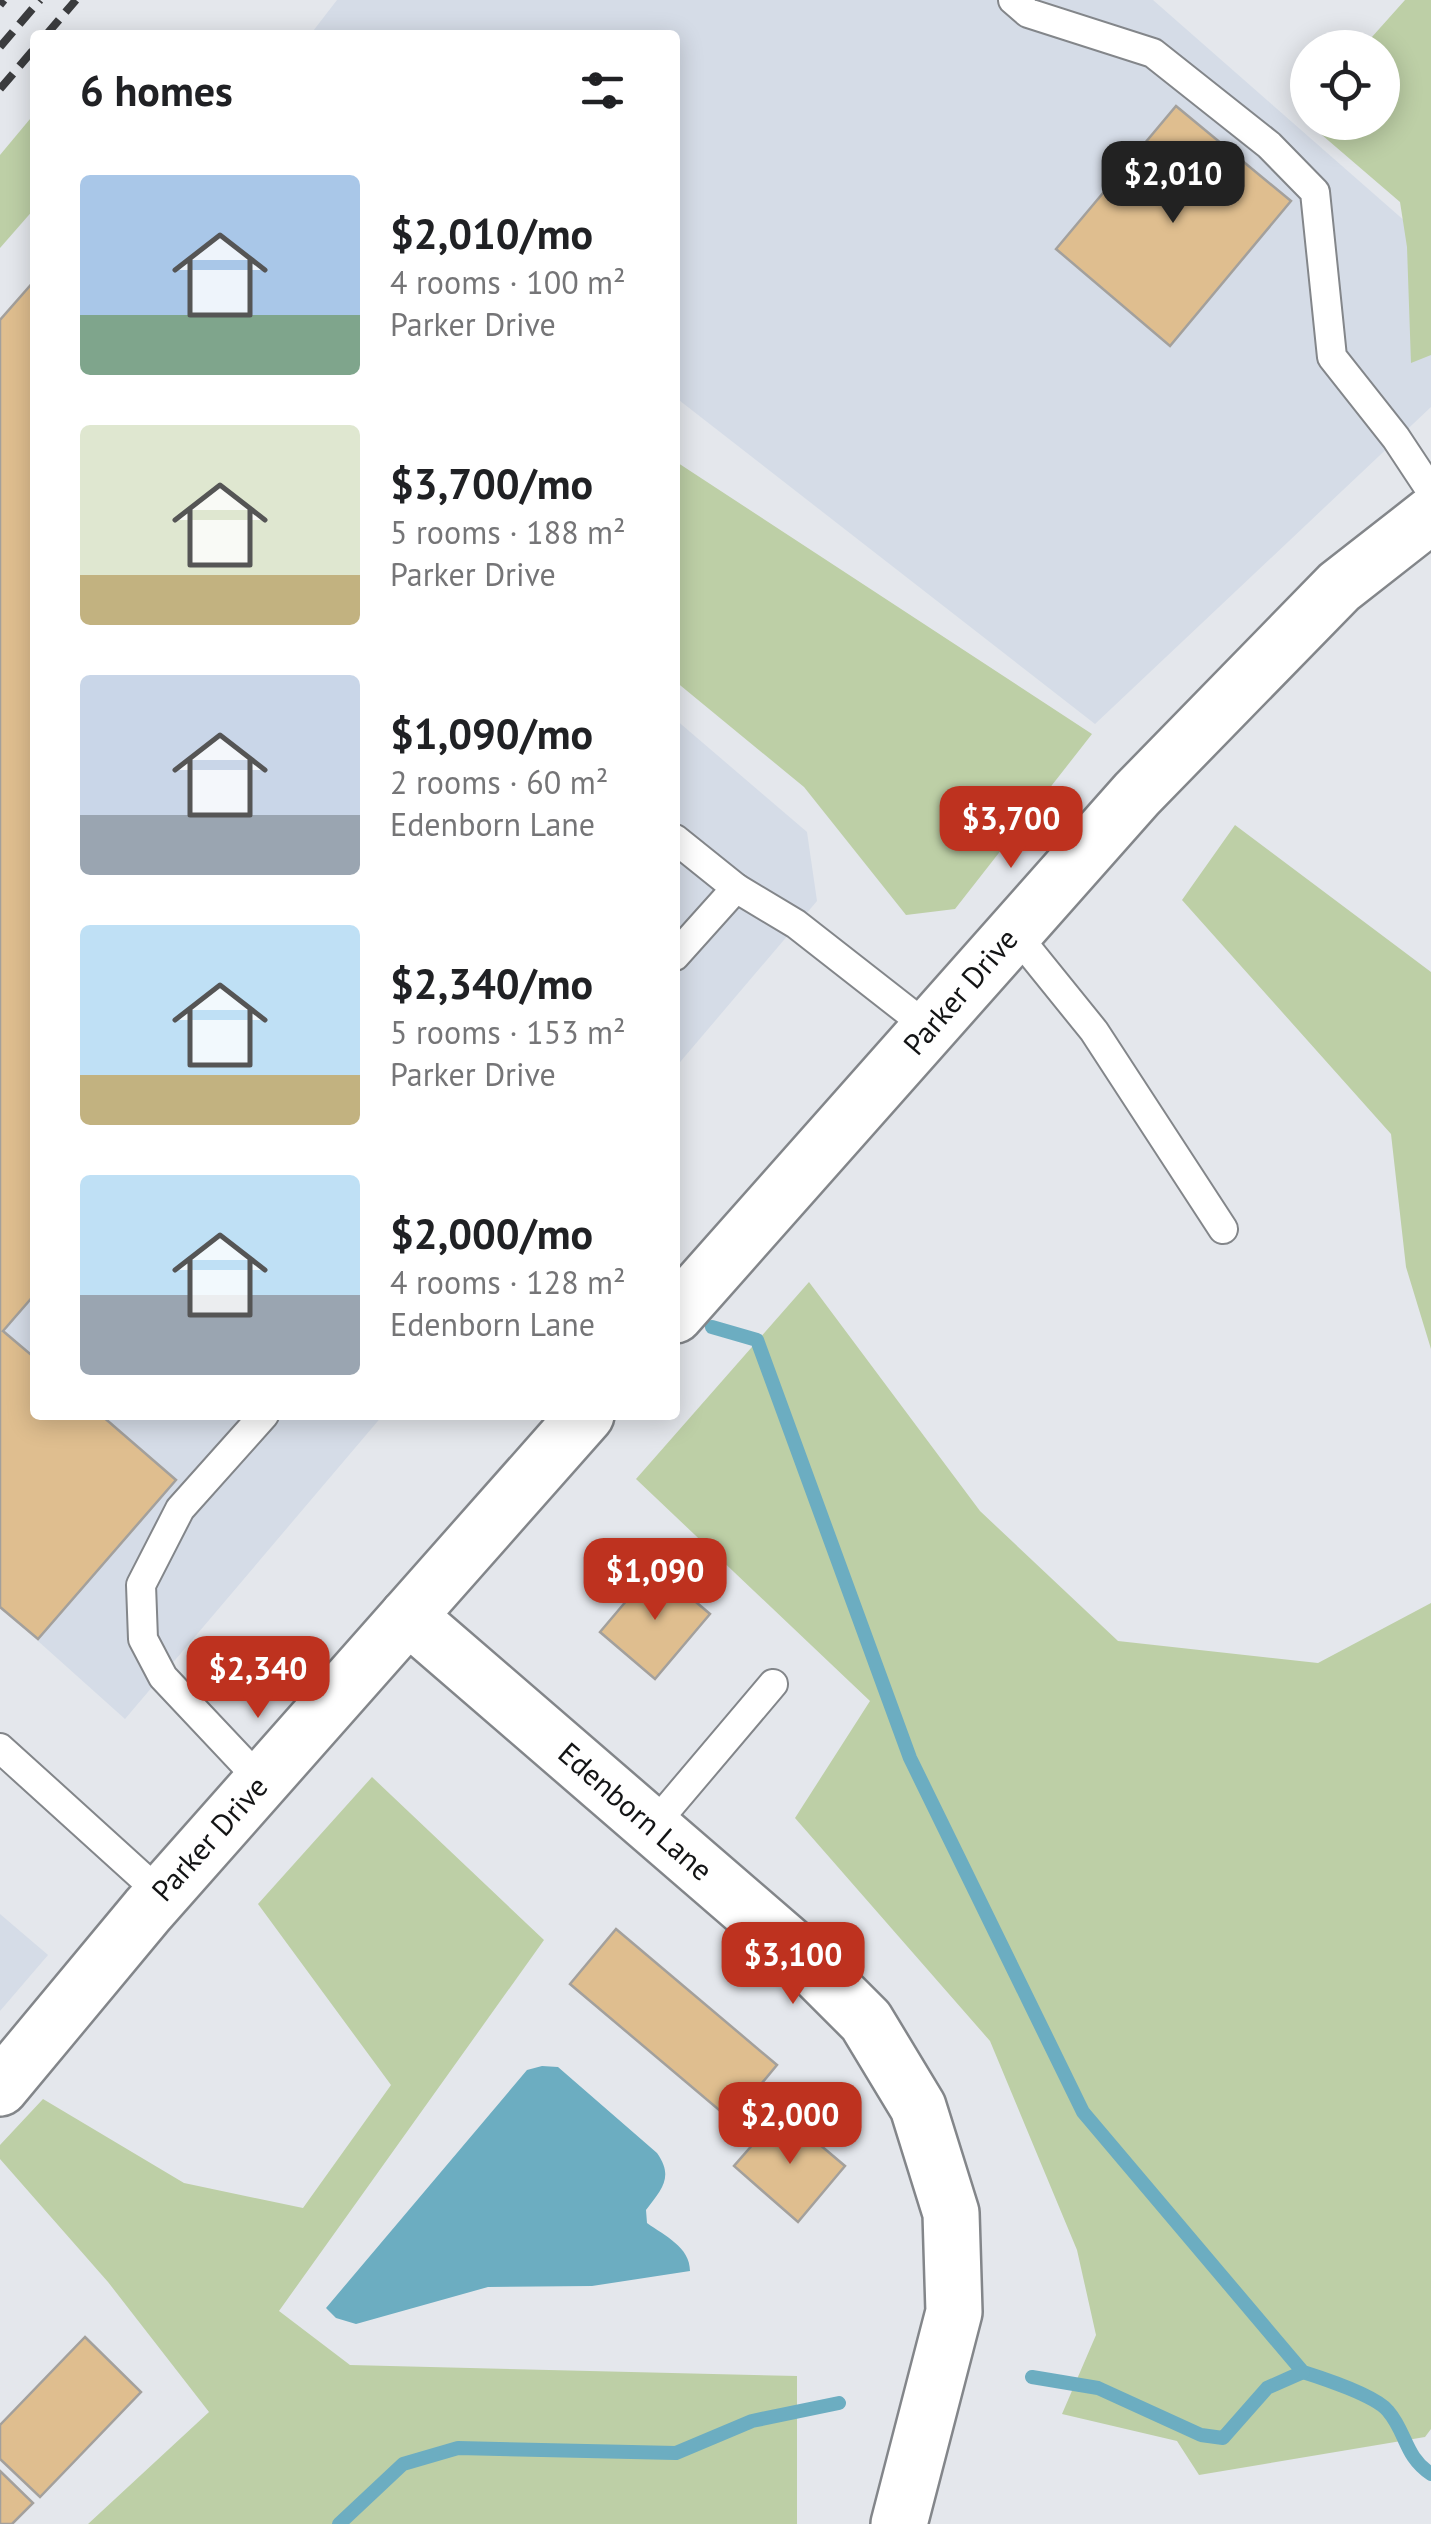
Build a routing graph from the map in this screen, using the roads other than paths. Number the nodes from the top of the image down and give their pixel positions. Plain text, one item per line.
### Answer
1 (1013, 0) edge
2 (1426, 520) edge
3 (680, 843) edge
4 (736, 888) junction
5 (1014, 932) junction
6 (680, 950) edge
7 (929, 1028) junction
8 (1223, 1228) dead end
9 (680, 1309) edge
10 (260, 1420) edge
11 (582, 1420) edge
12 (408, 1616) junction
13 (773, 1684) dead end
14 (0, 1748) edge
15 (261, 1781) junction
16 (652, 1826) junction
17 (162, 1894) junction
18 (0, 2088) edge
19 (899, 2524) edge

1 - 2 lane
2 - 5 street, Parker Drive
3 - 4 lane
4 - 6 lane
4 - 7 lane
5 - 7 street, Parker Drive
5 - 8 lane
7 - 9 street, Parker Drive
10 - 15 lane
11 - 12 street, Parker Drive
12 - 15 street, Parker Drive
12 - 16 street, Edenborn Lane
13 - 16 lane
14 - 17 lane
15 - 17 street, Parker Drive
16 - 19 street, Edenborn Lane
17 - 18 street, Parker Drive

